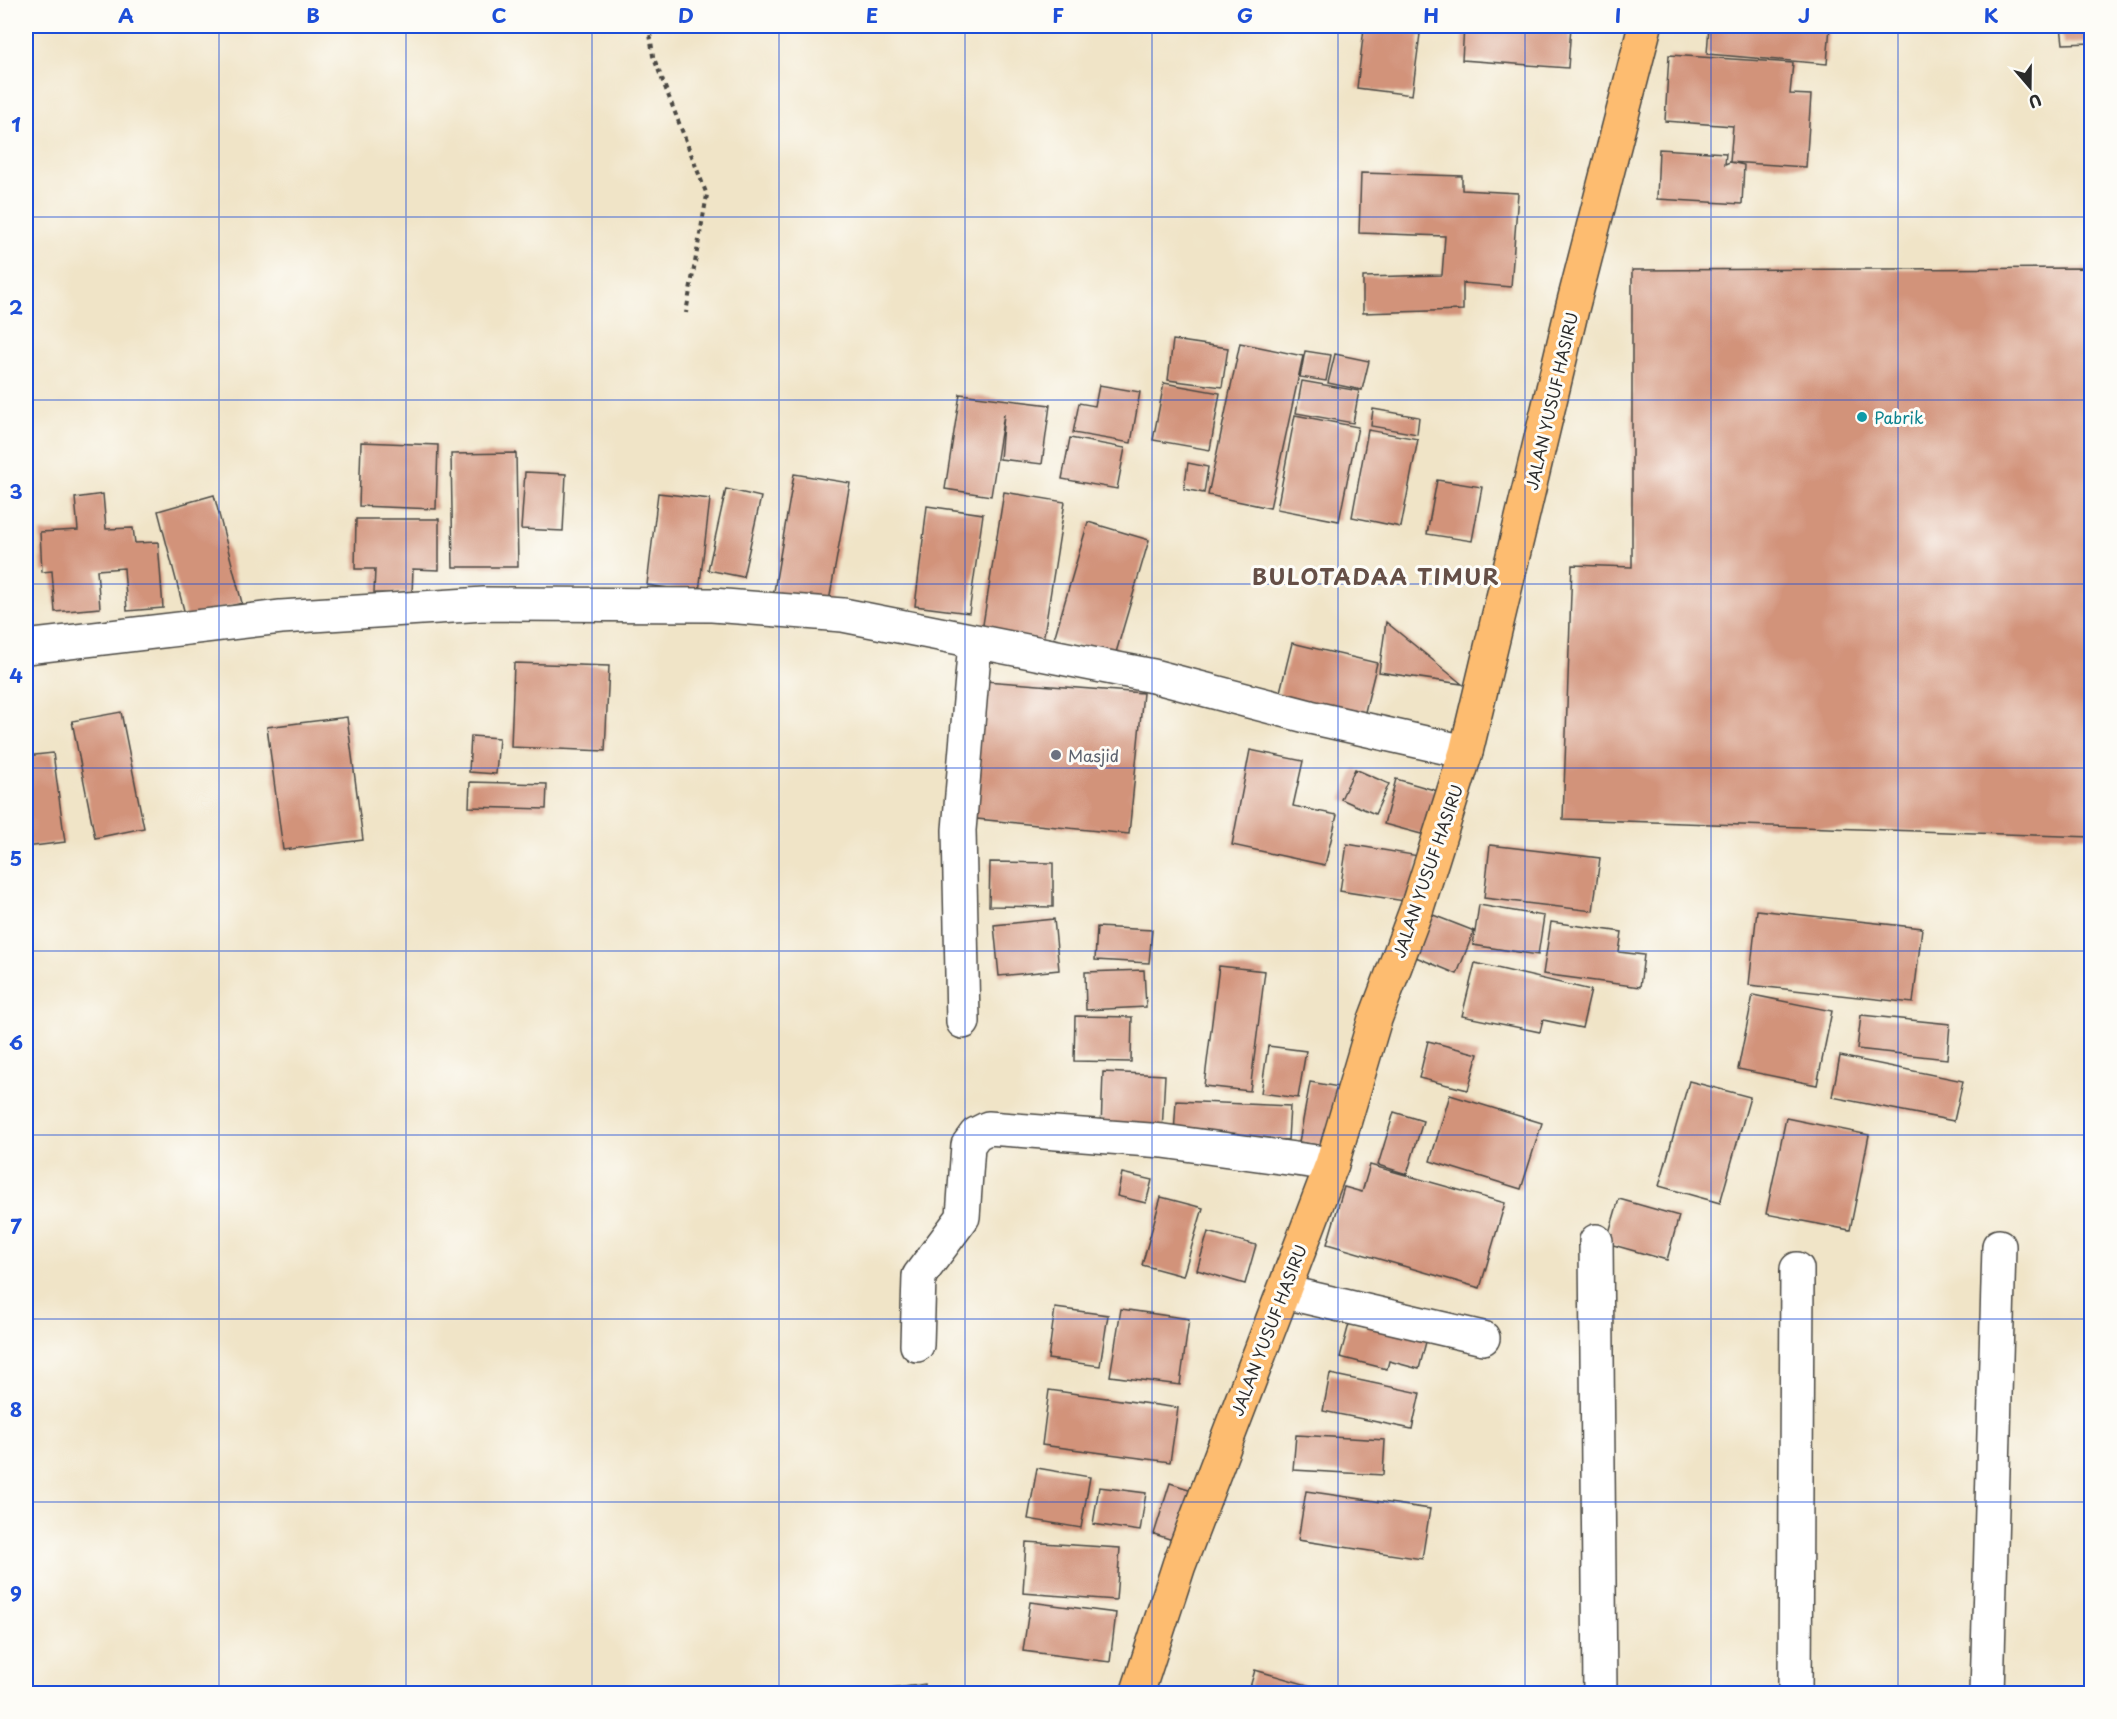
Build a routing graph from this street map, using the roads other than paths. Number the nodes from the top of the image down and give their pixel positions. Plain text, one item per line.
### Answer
1 (1645, 26) edge
2 (975, 642) junction
3 (26, 647) edge
4 (1466, 752) junction
5 (963, 1022) dead end
6 (1332, 1164) junction
7 (1596, 1241) dead end
8 (1999, 1246) dead end
9 (1797, 1269) dead end
10 (1284, 1292) junction
11 (1483, 1338) dead end
12 (917, 1345) dead end
13 (1137, 1694) edge
14 (1600, 1694) edge
15 (1795, 1694) edge
16 (1988, 1694) edge

1 - 4 main road, JALAN YUSUF HASIRU
2 - 3 street
2 - 4 street
2 - 5 street
4 - 6 main road, JALAN YUSUF HASIRU
6 - 10 main road, JALAN YUSUF HASIRU
6 - 12 street
7 - 14 street
8 - 16 street
9 - 15 street
10 - 11 street
10 - 13 main road, JALAN YUSUF HASIRU

